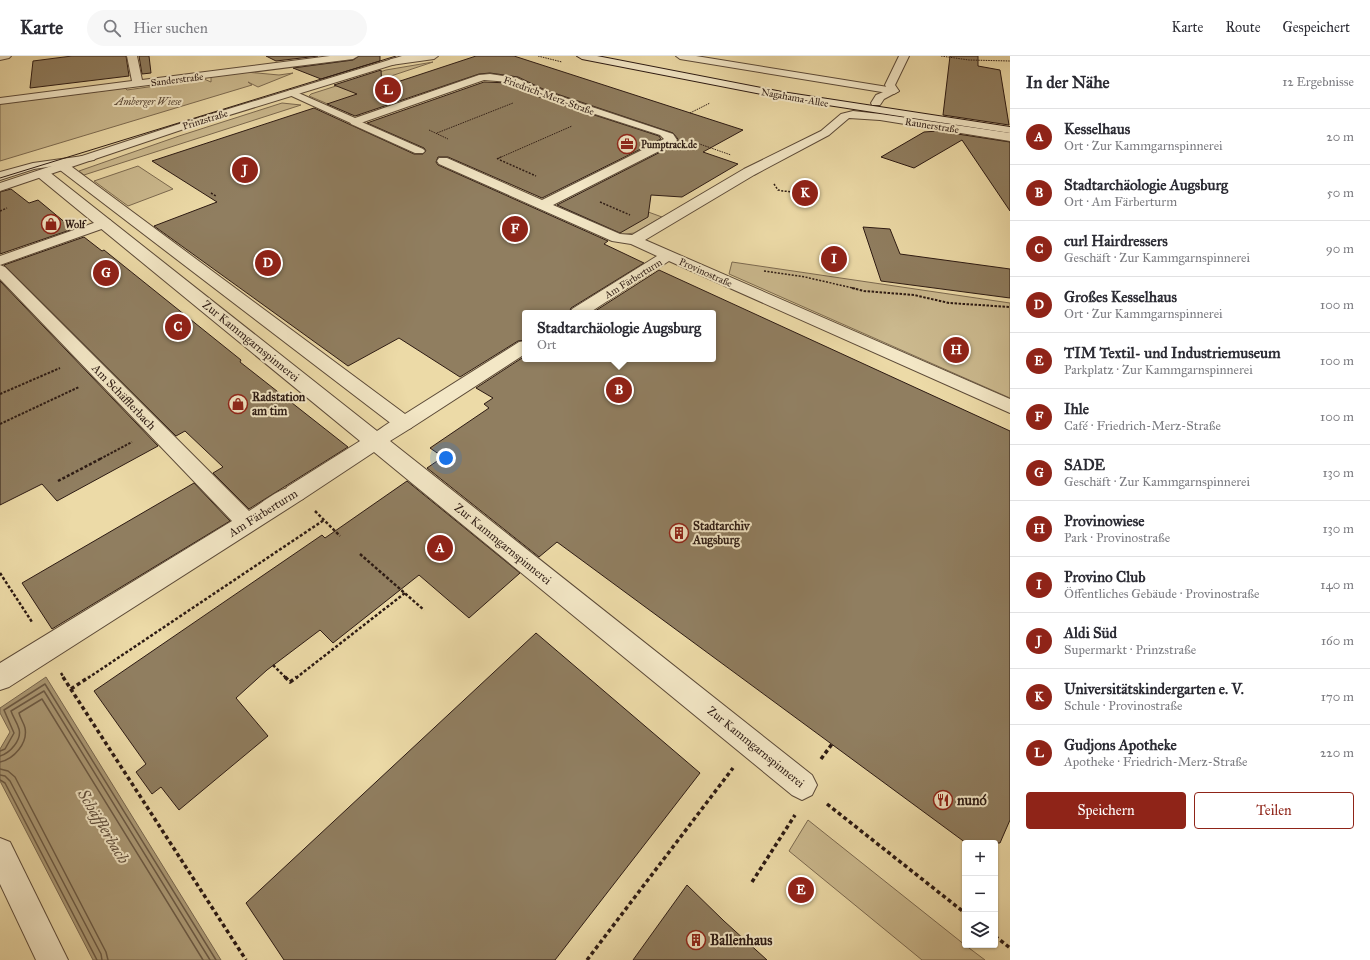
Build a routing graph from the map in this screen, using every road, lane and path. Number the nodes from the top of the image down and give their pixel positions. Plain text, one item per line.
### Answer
1 (6, 56) edge
2 (132, 56) edge
3 (353, 56) edge
4 (402, 56) edge
5 (412, 56) edge
6 (434, 56) edge
7 (582, 56) edge
8 (608, 56) edge
9 (680, 56) edge
10 (904, 56) edge
11 (941, 56) edge
12 (0, 57) edge
13 (1010, 61) edge
14 (391, 62) junction
15 (138, 84) junction
16 (894, 91) junction
17 (290, 93) junction
18 (540, 93) junction
19 (0, 101) edge
20 (711, 102) dead end
21 (876, 103) junction
22 (690, 113) dead end
23 (600, 114) junction
24 (1010, 120) edge
25 (355, 122) junction
26 (1010, 130) edge
27 (437, 133) dead end
28 (669, 136) junction
29 (1010, 137) edge
30 (419, 151) dead end
31 (90, 158) junction
32 (498, 159) dead end
33 (443, 161) dead end
34 (762, 166) junction
35 (64, 167) junction
36 (43, 174) junction
37 (0, 176) edge
38 (772, 179) dead end
39 (0, 187) edge
40 (211, 193) dead end
41 (817, 194) dead end
42 (210, 198) dead end
43 (542, 205) junction
44 (105, 223) junction
45 (634, 240) junction
46 (669, 255) junction
47 (0, 261) edge
48 (0, 270) edge
49 (762, 271) dead end
50 (1010, 308) edge
51 (583, 310) edge
52 (522, 348) edge
53 (85, 357) junction
54 (103, 375) junction
55 (0, 394) edge
56 (1010, 407) edge
57 (404, 423) junction
58 (0, 424) edge
59 (156, 430) junction
60 (376, 442) junction
61 (58, 481) dead end
62 (295, 493) junction
63 (324, 520) junction
64 (247, 523) junction
65 (340, 536) dead end
66 (360, 554) dead end
67 (0, 573) edge
68 (405, 593) junction
69 (424, 610) dead end
70 (47, 649) junction
71 (274, 665) dead end
72 (0, 678) edge
73 (71, 689) junction
74 (752, 744) junction
75 (806, 788) junction
76 (0, 852) edge
77 (752, 882) dead end
78 (964, 912) edge
79 (998, 938) edge
80 (1010, 948) edge
81 (52, 960) edge
82 (246, 960) edge
83 (587, 960) edge

1 - 12 street
2 - 15 street
3 - 15 street, Sanderstraße
4 - 14 lane
5 - 14 street, Prinzstraße
6 - 14 lane
7 - 26 street, Nagahama-Allee
8 - 21 street, Nagahama-Allee
9 - 16 lane
10 - 16 street
11 - 13 path
14 - 17 street, Prinzstraße
15 - 19 street, Sanderstraße
16 - 21 street
17 - 25 street
17 - 31 street, Prinzstraße
18 - 23 street, Friedrich-Merz-Straße
18 - 25 street, Friedrich-Merz-Straße
18 - 27 path
20 - 22 path
21 - 24 street, Nagahama-Allee
23 - 28 street, Friedrich-Merz-Straße
23 - 32 path
25 - 30 lane
28 - 34 path
28 - 43 street
29 - 34 street, Raunerstraße
31 - 35 street, Prinzstraße
31 - 37 lane
33 - 43 street
34 - 45 street
35 - 36 street, Prinzstraße
35 - 57 street, Zur Kammgarnspinnerei
36 - 39 street, Prinzstraße
36 - 44 street, Zur Kammgarnspinnerei
38 - 41 path
40 - 42 path
43 - 45 street
44 - 47 street
44 - 60 street, Zur Kammgarnspinnerei
45 - 46 street, Provinostraße
46 - 51 street, Am Färberturm
46 - 56 street, Provinostraße
48 - 53 street, Am Schäfflerbach
49 - 50 path
52 - 57 street, Am Färberturm
53 - 54 street, Am Schäfflerbach
53 - 55 path
54 - 58 path
54 - 59 street, Am Schäfflerbach
57 - 60 street, Am Färberturm
59 - 61 path
59 - 64 street, Am Schäfflerbach
60 - 62 street, Am Färberturm
60 - 74 street, Zur Kammgarnspinnerei
62 - 63 path
62 - 64 street, Am Färberturm
63 - 65 path
63 - 73 path
64 - 70 street, Am Färberturm
66 - 68 path
67 - 70 path
68 - 69 path
68 - 71 path
70 - 72 street, Am Färberturm
70 - 73 path
73 - 82 path
74 - 75 street, Zur Kammgarnspinnerei
74 - 83 path
75 - 77 path
75 - 78 path, Zur Kammgarnspinnerei
76 - 81 lane
79 - 80 path

